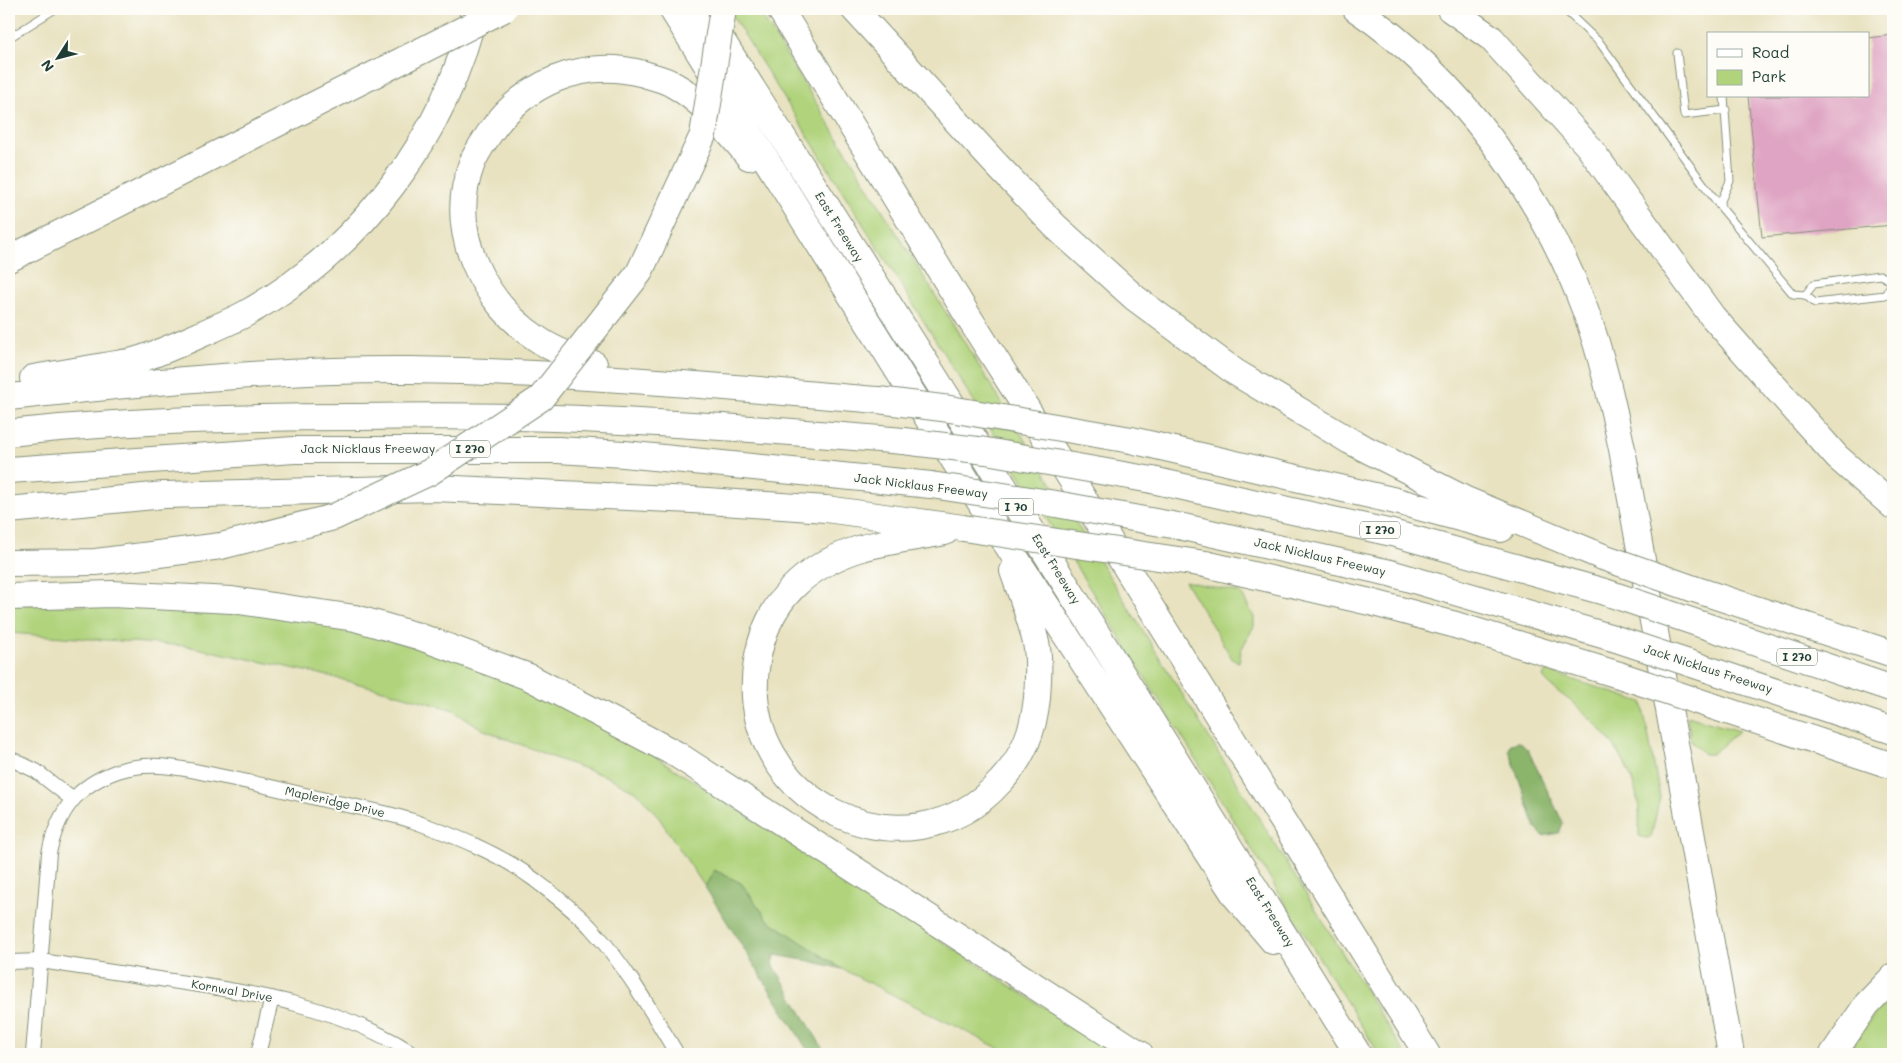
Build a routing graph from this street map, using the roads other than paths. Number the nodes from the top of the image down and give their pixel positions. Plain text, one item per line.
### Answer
1 (55, 9) edge
2 (475, 9) edge
3 (504, 9) edge
4 (672, 9) edge
5 (702, 9) edge
6 (723, 9) edge
7 (780, 9) edge
8 (854, 9) edge
9 (1356, 9) edge
10 (1450, 9) edge
11 (1564, 9) edge
12 (9, 38) edge
13 (1677, 53) dead end
14 (1724, 98) edge
15 (1726, 110) junction
16 (1719, 205) junction
17 (822, 250) junction
18 (9, 259) edge
19 (1805, 295) junction
20 (9, 382) edge
21 (679, 384) junction
22 (9, 397) edge
23 (9, 433) edge
24 (9, 470) edge
25 (1893, 506) edge
26 (9, 510) edge
27 (963, 528) junction
28 (1002, 537) junction
29 (1603, 557) junction
30 (9, 563) edge
31 (9, 597) edge
32 (1893, 654) edge
33 (1893, 689) edge
34 (1893, 731) edge
35 (9, 758) edge
36 (1893, 766) edge
37 (72, 799) junction
38 (41, 961) junction
39 (9, 962) edge
40 (1893, 977) edge
41 (272, 998) junction
42 (1328, 1006) junction
43 (33, 1054) edge
44 (258, 1054) edge
45 (414, 1054) edge
46 (677, 1054) edge
47 (1140, 1054) edge
48 (1358, 1054) edge
49 (1427, 1054) edge
50 (1731, 1054) edge
51 (1833, 1054) edge

1 - 12 lane
2 - 20 highway
3 - 18 highway, bridge
4 - 17 highway
5 - 42 highway, East Freeway / I 70
6 - 30 highway, bridge
7 - 49 highway
8 - 29 highway
9 - 50 highway
10 - 25 highway
11 - 16 lane
13 - 15 lane
14 - 15 lane
15 - 16 lane
16 - 19 lane
17 - 21 highway
17 - 28 highway
19 - 19 lane
21 - 22 highway
21 - 29 highway, bridge
23 - 33 highway, I 270, bridge
24 - 34 highway, Jack Nicklaus Freeway / I 270, bridge
26 - 27 highway
27 - 28 highway
27 - 36 highway, bridge
28 - 42 highway
29 - 32 highway, bridge
31 - 47 highway
35 - 37 street
37 - 38 street, Mapleridge Drive
37 - 46 street, Mapleridge Drive
38 - 39 street, Kornwal Drive
38 - 41 street, Kornwal Drive
38 - 43 street, Mapleridge Drive
40 - 51 highway
41 - 44 street
41 - 45 street, Kornwal Drive
42 - 48 highway, East Freeway / I 70

